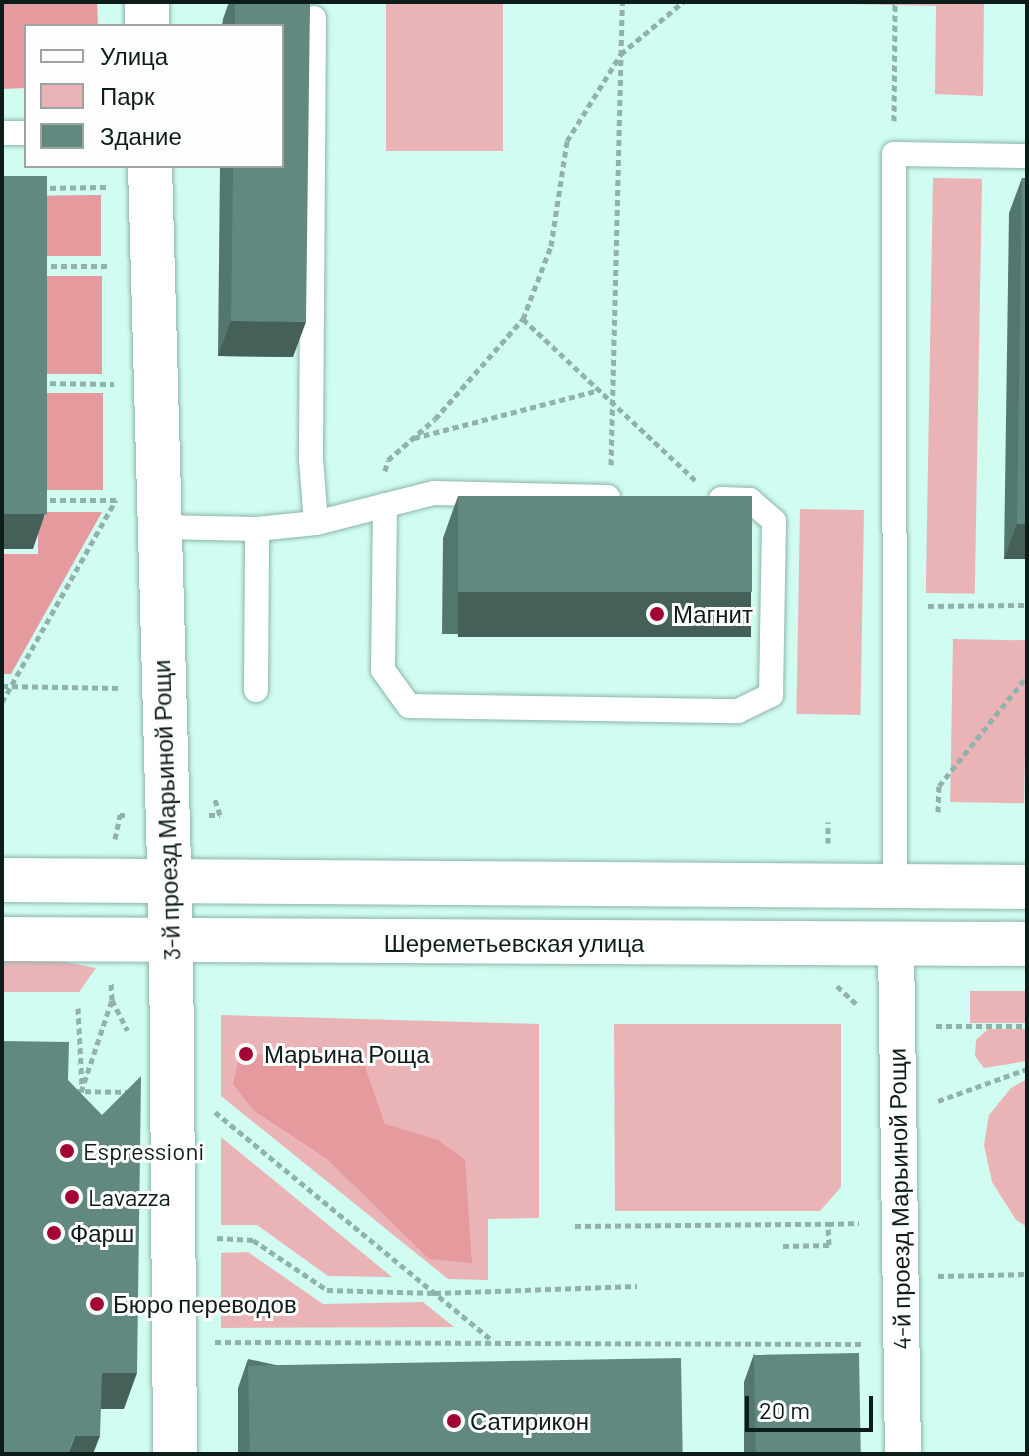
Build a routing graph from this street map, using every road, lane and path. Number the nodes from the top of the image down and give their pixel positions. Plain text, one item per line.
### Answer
1 (147, 2) edge
2 (622, 2) edge
3 (683, 2) edge
4 (895, 2) edge
5 (314, 18) dead end
6 (147, 24) edge
7 (621, 54) junction
8 (2, 133) edge
9 (24, 133) edge
10 (894, 154) junction
11 (1027, 156) edge
12 (150, 168) edge
13 (111, 187) dead end
14 (33, 188) edge
15 (33, 266) edge
16 (112, 266) dead end
17 (523, 319) junction
18 (33, 383) edge
19 (115, 384) dead end
20 (600, 390) junction
21 (613, 401) junction
22 (413, 438) junction
23 (611, 497) junction
24 (640, 498) edge
25 (706, 499) joint
26 (32, 500) edge
27 (385, 505) junction
28 (316, 523) junction
29 (158, 527) junction
30 (257, 529) junction
31 (1027, 605) edge
32 (898, 606) junction
33 (1027, 676) edge
34 (2, 686) edge
35 (12, 686) junction
36 (120, 688) dead end
37 (256, 690) dead end
38 (2, 702) edge
39 (938, 812) dead end
40 (828, 822) dead end
41 (828, 848) dead end
42 (2, 880) edge
43 (168, 881) junction
44 (895, 887) junction
45 (1027, 887) edge
46 (2, 939) edge
47 (171, 939) junction
48 (896, 943) junction
49 (1027, 944) edge
50 (112, 1000) dead end
51 (78, 1008) dead end
52 (935, 1026) dead end
53 (1027, 1026) edge
54 (1027, 1069) edge
55 (67, 1091) edge
56 (82, 1091) junction
57 (74, 1100) edge
58 (936, 1102) dead end
59 (136, 1104) edge
60 (208, 1106) dead end
61 (860, 1223) dead end
62 (828, 1224) junction
63 (575, 1226) dead end
64 (208, 1238) dead end
65 (783, 1246) dead end
66 (1027, 1274) edge
67 (937, 1276) dead end
68 (637, 1286) dead end
69 (435, 1293) junction
70 (493, 1341) junction
71 (208, 1342) dead end
72 (862, 1344) dead end
73 (175, 1454) edge
74 (903, 1454) edge

1 - 6 main road
2 - 7 path
3 - 7 path
4 - 10 path
5 - 28 lane
7 - 17 path
7 - 21 path
8 - 9 lane
10 - 11 lane
10 - 32 lane
12 - 29 main road, 3-й проезд Марьиной Рощи
13 - 14 path
15 - 16 path
17 - 20 path
17 - 22 path
18 - 19 path
20 - 21 path
20 - 22 path
21 - 23 path
21 - 25 path
22 - 27 path
23 - 24 lane
23 - 27 lane
25 - 27 lane
26 - 35 path
27 - 28 lane
28 - 30 lane
29 - 30 lane
29 - 43 main road, 3-й проезд Марьиной Рощи
30 - 37 lane
31 - 32 path
32 - 44 lane
33 - 39 path
34 - 35 path
35 - 36 path
35 - 38 path
40 - 41 path
42 - 43 main road
43 - 44 main road
43 - 47 main road, 3-й проезд Марьиной Рощи
44 - 45 main road
46 - 47 main road, Шереметьевская улица
47 - 48 main road, Шереметьевская улица
47 - 73 main road, 3-й проезд Марьиной Рощи
48 - 49 main road, Шереметьевская улица
48 - 74 street, 4-й проезд Марьиной Рощи
50 - 56 path
51 - 56 path
52 - 53 path
54 - 58 path
55 - 56 path
56 - 57 path
56 - 59 path
60 - 69 path
61 - 62 path
62 - 63 path
62 - 65 path
64 - 69 path
66 - 67 path
68 - 69 path
69 - 70 path
70 - 71 path
70 - 72 path

